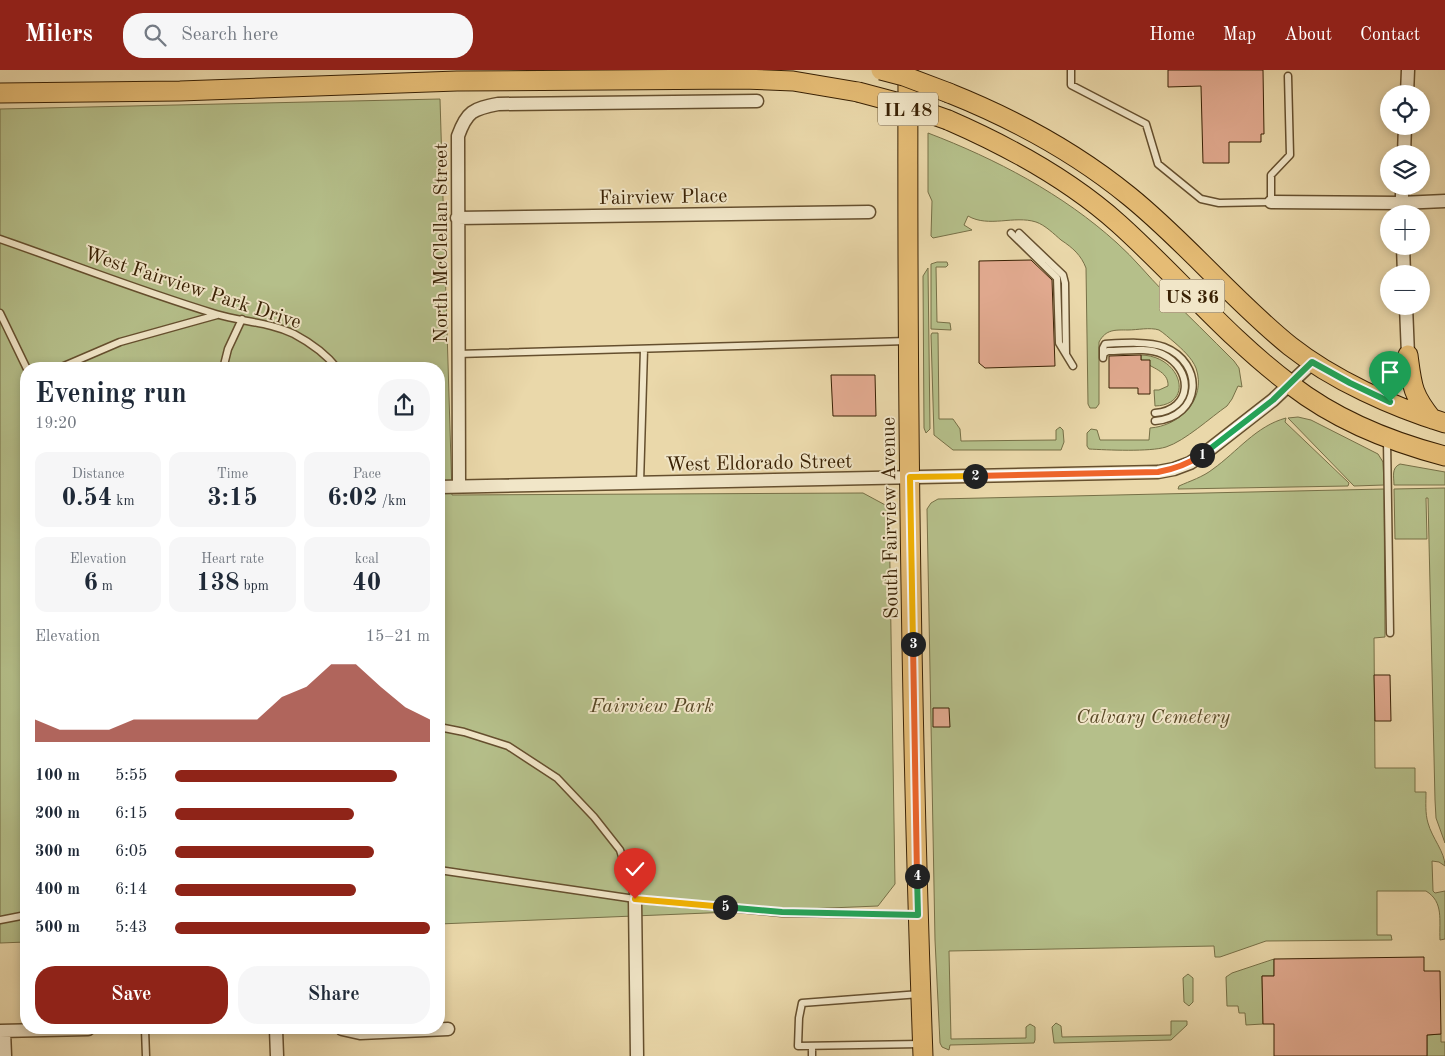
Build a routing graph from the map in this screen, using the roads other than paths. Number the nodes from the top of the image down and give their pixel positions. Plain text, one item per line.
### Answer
1 (881, 70) edge
2 (908, 70) edge
3 (1071, 70) edge
4 (1408, 70) edge
5 (1288, 76) dead end
6 (1407, 85) edge
7 (0, 93) edge
8 (757, 101) dead end
9 (1445, 201) edge
10 (1271, 202) junction
11 (1420, 205) edge
12 (1380, 207) edge
13 (869, 212) dead end
14 (457, 218) junction
15 (1011, 233) dead end
16 (1019, 233) dead end
17 (0, 239) edge
18 (0, 313) edge
19 (218, 315) junction
20 (1406, 315) edge
21 (242, 320) junction
22 (909, 341) junction
23 (644, 349) junction
24 (458, 354) junction
25 (1066, 355) junction
26 (1408, 356) joint
27 (24, 362) edge
28 (73, 362) edge
29 (225, 362) edge
30 (332, 362) edge
31 (1312, 362) junction
32 (1073, 366) dead end
33 (1290, 385) junction
34 (1155, 413) dead end
35 (1155, 421) dead end
36 (1439, 421) edge
37 (1387, 436) junction
38 (1445, 456) edge
39 (910, 477) junction
40 (640, 483) junction
41 (459, 486) junction
42 (445, 487) edge
43 (1390, 633) dead end
44 (445, 729) edge
45 (445, 871) edge
46 (635, 899) junction
47 (918, 915) junction
48 (20, 916) edge
49 (0, 920) edge
50 (921, 994) junction
51 (445, 1029) edge
52 (448, 1029) dead end
53 (2, 1031) edge
54 (20, 1031) edge
55 (145, 1034) edge
56 (276, 1034) edge
57 (812, 1046) junction
58 (923, 1050) edge
59 (5, 1056) edge
60 (146, 1056) edge
61 (276, 1056) edge
62 (638, 1056) edge
63 (812, 1056) edge

1 - 31 main road, US 36, bridge
2 - 22 main road, South Fairview Avenue / IL 48
3 - 10 lane
4 - 6 street
5 - 10 lane
7 - 33 main road, US 36, bridge
8 - 14 street, North McClellan Street
9 - 11 street
10 - 12 street
13 - 14 street, Fairview Place
14 - 24 street, North McClellan Street
15 - 25 lane
16 - 25 lane
17 - 19 lane, West Fairview Park Drive
18 - 27 lane
19 - 21 lane, West Fairview Park Drive
19 - 28 lane
20 - 26 street
21 - 29 lane
21 - 30 lane, West Fairview Park Drive
22 - 23 lane
22 - 39 main road, South Fairview Avenue / IL 48
23 - 24 lane
23 - 40 lane
24 - 41 street, North McClellan Street
25 - 32 lane
26 - 36 main road
31 - 33 street, West Eldorado Street
31 - 36 main road, US 36
33 - 37 main road, US 36
33 - 39 street, West Eldorado Street
34 - 35 lane
37 - 38 main road, US 36
37 - 43 lane
39 - 40 street, West Eldorado Street
39 - 47 main road, South Fairview Avenue / IL 48
40 - 41 street, West Eldorado Street
41 - 42 street, West Eldorado Street
44 - 46 lane
45 - 46 lane
46 - 47 lane
46 - 62 street
47 - 50 main road, South Fairview Avenue / IL 48
48 - 49 lane
50 - 57 lane
50 - 58 main road, South Fairview Avenue / IL 48
51 - 52 street
53 - 54 street
53 - 59 street
55 - 60 lane
56 - 61 street
57 - 58 lane
57 - 63 lane

